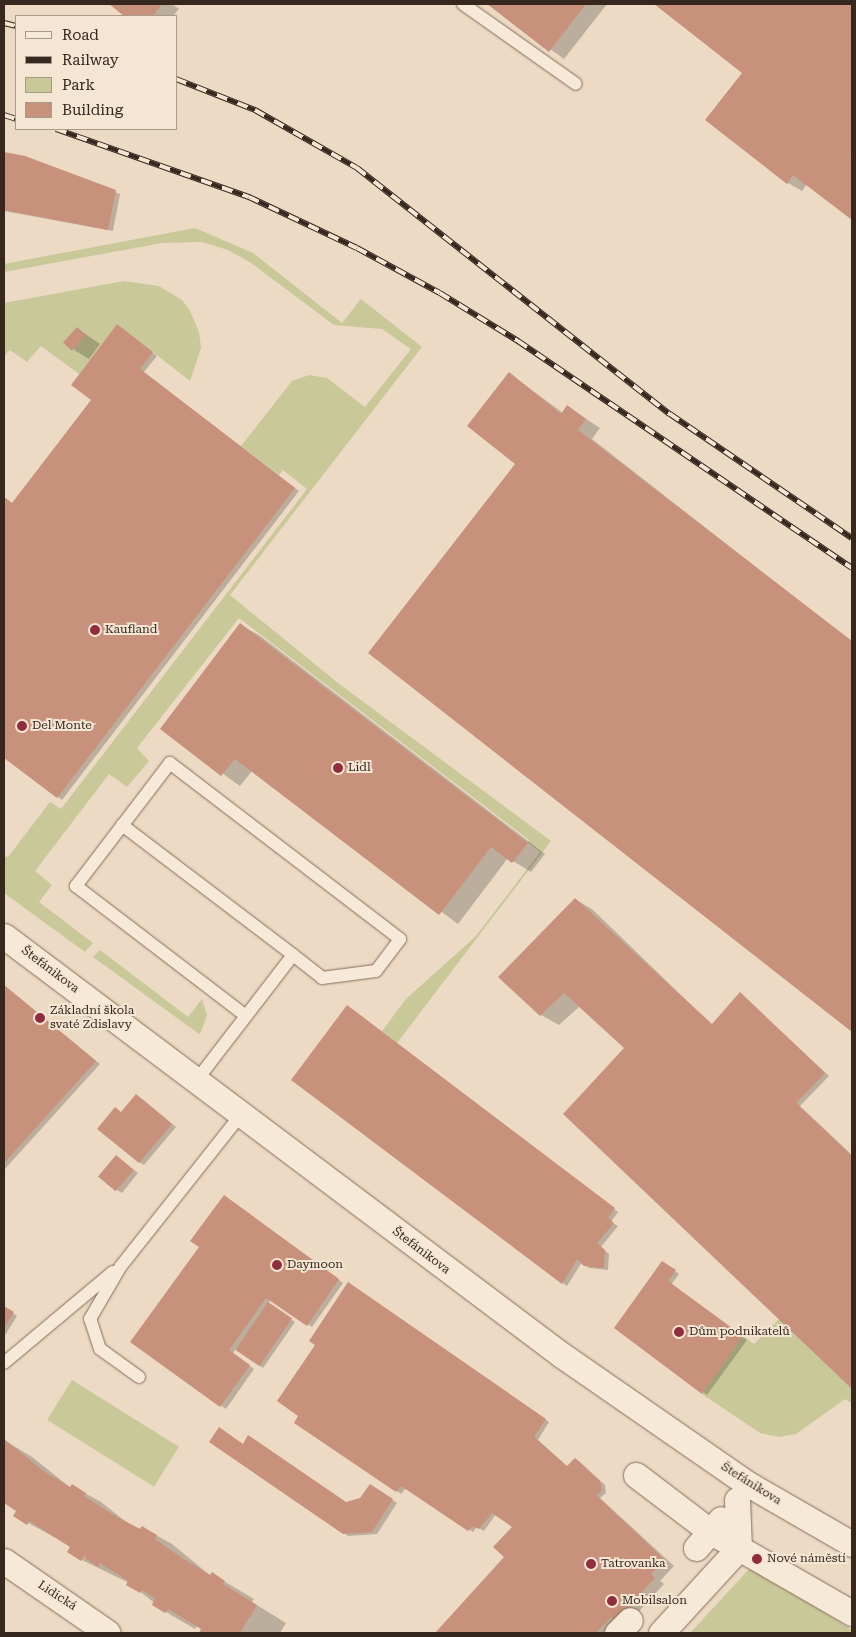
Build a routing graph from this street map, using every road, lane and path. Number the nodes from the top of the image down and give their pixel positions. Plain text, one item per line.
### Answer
1 (464, 4) edge
2 (576, 84) dead end
3 (122, 825) junction
4 (4, 936) edge
5 (293, 955) junction
6 (246, 1016) junction
7 (196, 1082) junction
8 (240, 1116) junction
9 (121, 1266) junction
10 (4, 1364) edge
11 (139, 1377) dead end
12 (636, 1476) dead end
13 (704, 1540) junction
14 (852, 1544) edge
15 (739, 1548) junction
16 (4, 1561) edge
17 (852, 1613) edge
18 (108, 1633) edge
19 (661, 1633) edge

1 - 2 lane
3 - 5 lane
3 - 5 lane
3 - 6 lane
4 - 7 street, Štefánikova
5 - 6 lane
6 - 7 lane
7 - 8 street, Štefánikova
8 - 9 lane
8 - 14 street, Štefánikova
9 - 10 lane
9 - 11 lane
12 - 13 street
13 - 15 street
13 - 15 street
15 - 17 street
15 - 19 street
16 - 18 street, Lidická

